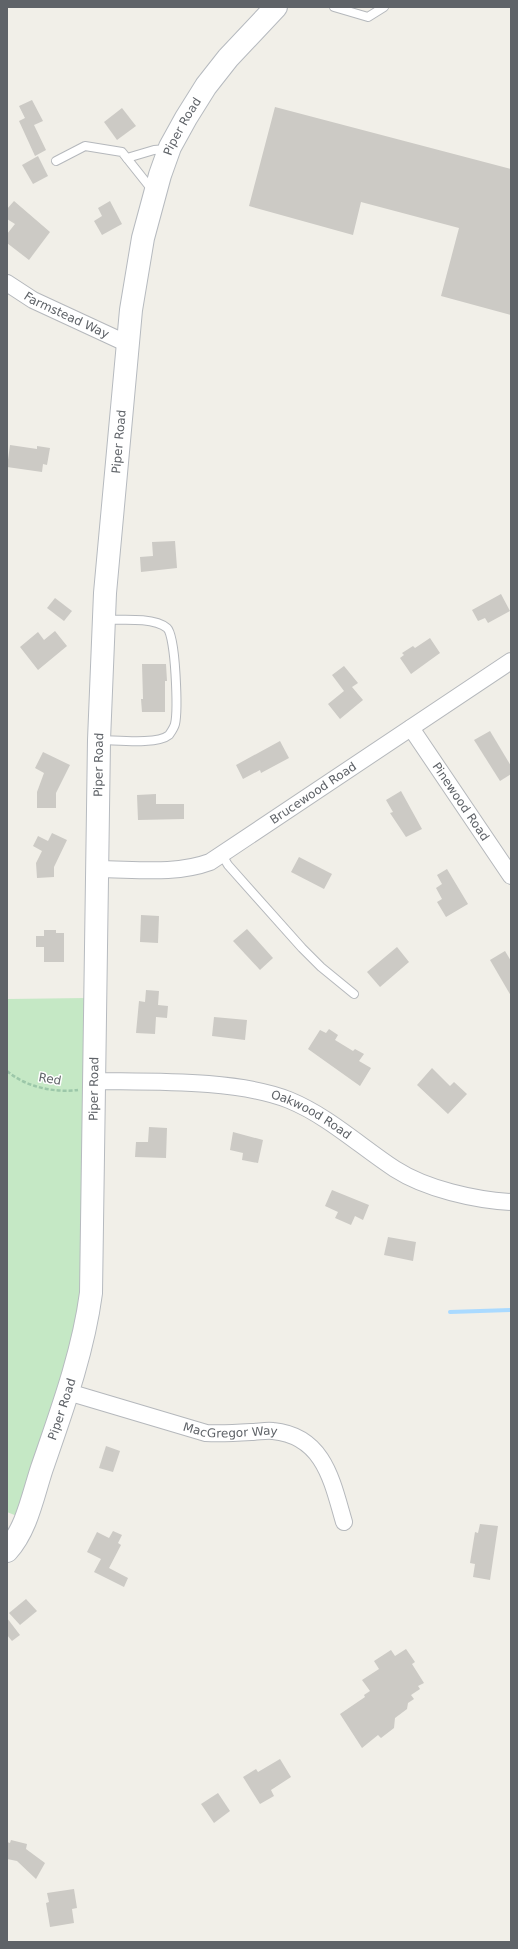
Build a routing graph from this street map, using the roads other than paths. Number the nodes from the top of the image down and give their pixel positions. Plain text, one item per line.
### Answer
1 (276, 7) edge
2 (334, 7) edge
3 (380, 8) edge
4 (169, 149) junction
5 (127, 158) junction
6 (56, 161) dead end
7 (155, 194) junction
8 (7, 283) edge
9 (128, 344) junction
10 (104, 620) junction
11 (511, 661) edge
12 (411, 728) junction
13 (99, 740) junction
14 (222, 855) junction
15 (97, 869) junction
16 (511, 876) edge
17 (354, 994) dead end
18 (93, 1086) junction
19 (511, 1202) edge
20 (68, 1392) junction
21 (344, 1522) dead end
22 (7, 1551) edge

1 - 4 street, Piper Road
2 - 3 lane
4 - 5 lane
4 - 7 street, Piper Road
5 - 6 lane
5 - 7 lane
7 - 9 street, Piper Road
8 - 9 street, Farmstead Way
9 - 10 street, Piper Road
10 - 13 street, Piper Road
10 - 13 lane
11 - 12 street, Brucewood Road
12 - 14 street, Brucewood Road
12 - 16 street, Pinewood Road
13 - 15 street, Piper Road
14 - 15 street, Brucewood Road
14 - 17 lane
15 - 18 street, Piper Road
18 - 19 street, Oakwood Road
18 - 20 street, Piper Road
20 - 21 street, MacGregor Way
20 - 22 street, Piper Road

